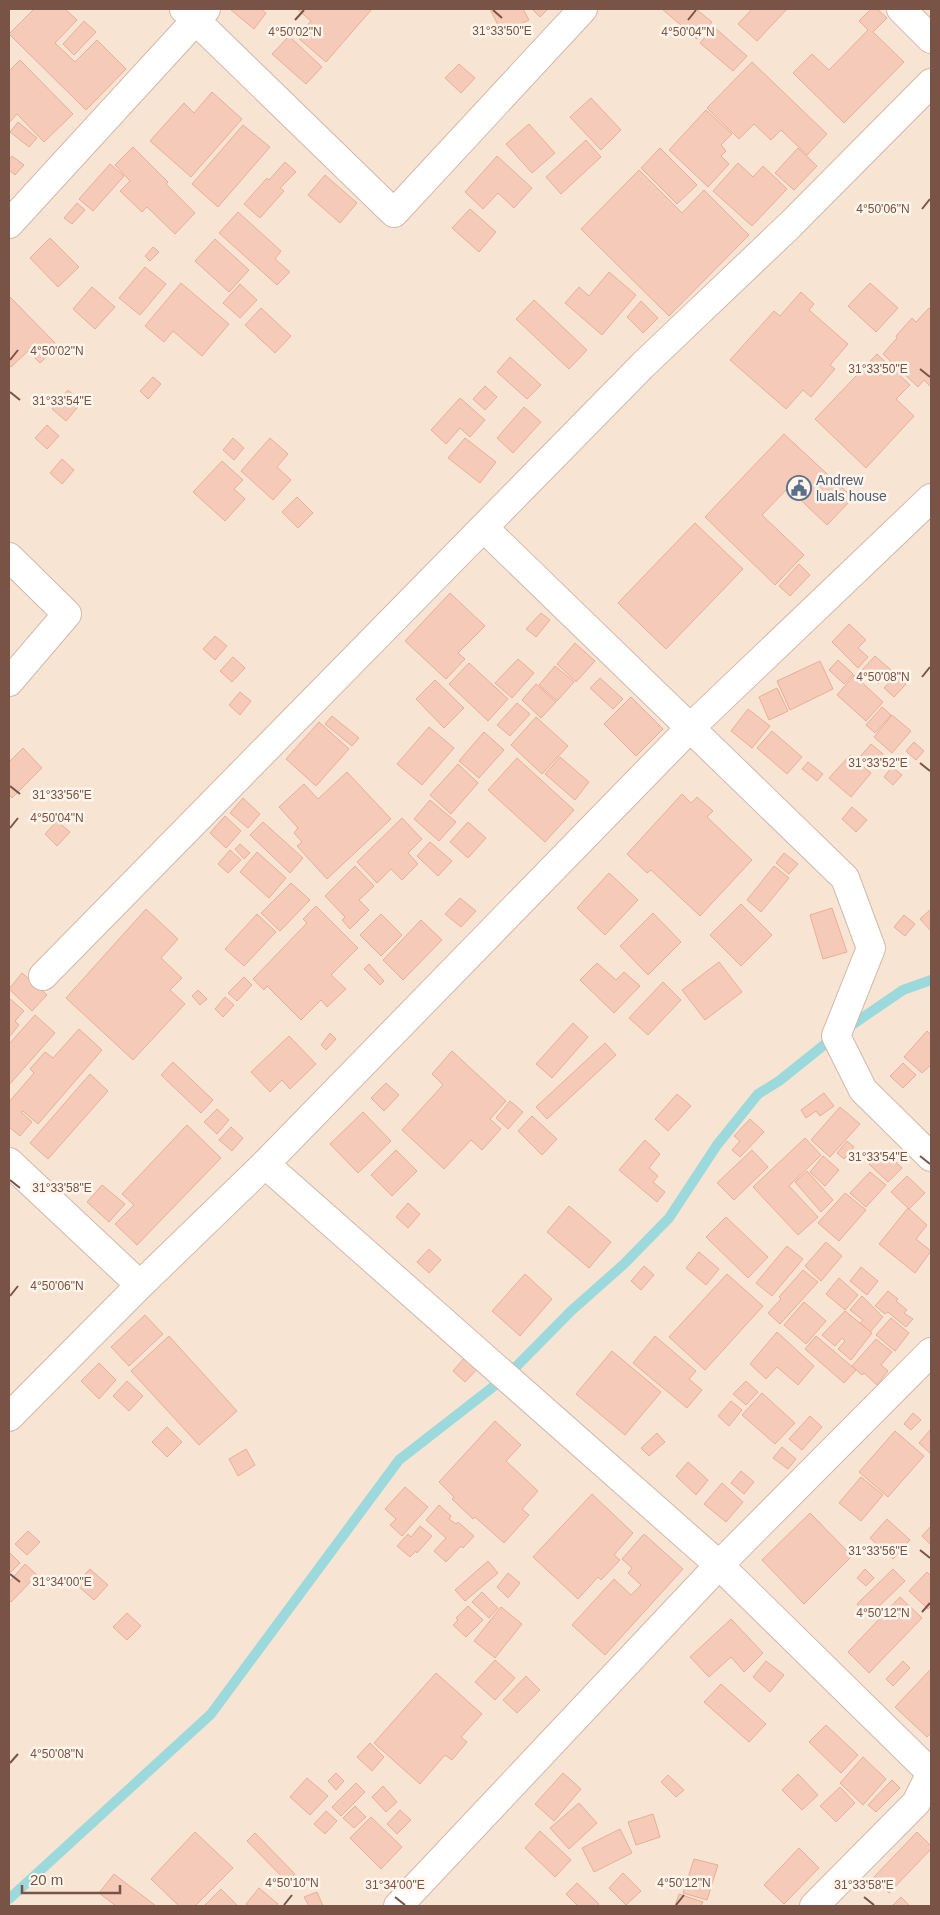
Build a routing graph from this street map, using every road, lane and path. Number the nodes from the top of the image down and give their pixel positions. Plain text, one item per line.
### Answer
1 (583, 9) edge
2 (901, 9) edge
3 (195, 13) edge
4 (931, 39) edge
5 (931, 83) edge
6 (9, 224) edge
7 (931, 498) edge
8 (484, 528) junction
9 (9, 557) edge
10 (9, 682) edge
11 (690, 728) junction
12 (43, 976) dead end
13 (931, 1157) edge
14 (9, 1162) edge
15 (265, 1164) junction
16 (140, 1286) junction
17 (931, 1352) edge
18 (9, 1417) edge
19 (719, 1565) junction
20 (931, 1773) edge
21 (924, 1808) edge
22 (398, 1906) edge
23 (814, 1906) edge

1 - 3 street
2 - 4 street
3 - 6 street
5 - 8 street
7 - 11 street
8 - 11 street
8 - 12 street
9 - 10 street
11 - 13 street
11 - 15 street
14 - 16 street
15 - 16 street
15 - 19 street
16 - 18 street
17 - 19 street
19 - 20 street
19 - 22 street
20 - 21 street
21 - 23 street

